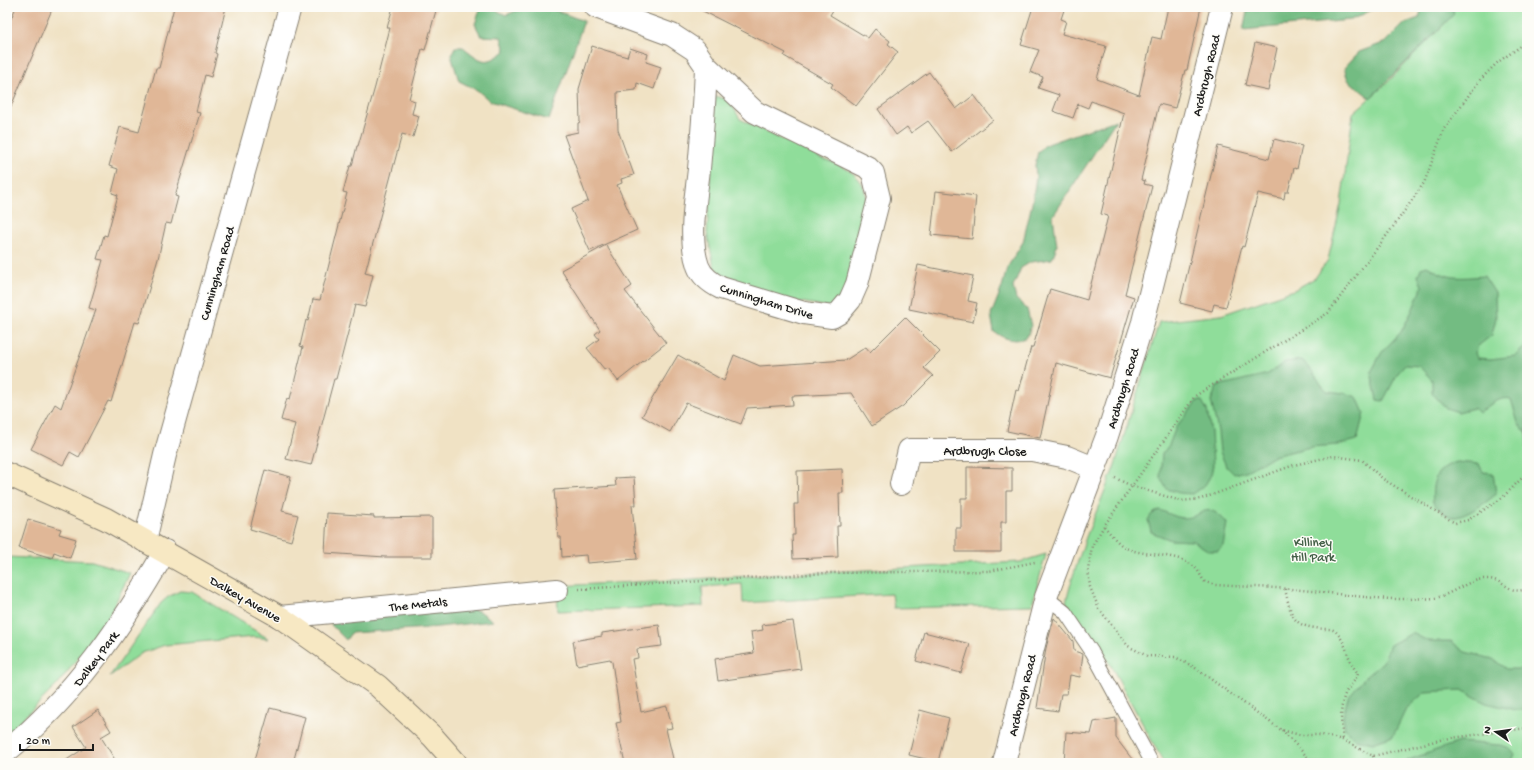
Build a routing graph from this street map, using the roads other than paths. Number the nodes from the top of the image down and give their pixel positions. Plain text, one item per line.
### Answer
1 (290, 7) edge
2 (1222, 7) edge
3 (604, 8) edge
4 (706, 66) junction
5 (1094, 468) junction
6 (7, 474) edge
7 (902, 484) dead end
8 (145, 541) junction
9 (165, 551) junction
10 (557, 590) road end
11 (1046, 596) junction
12 (280, 617) junction
13 (7, 751) edge
14 (456, 763) edge
15 (1004, 763) edge
16 (1152, 763) edge

1 - 8 street, Cunningham Road
2 - 5 street, Ardbrugh Road
3 - 4 street, Cunningham Drive
4 - 4 street, Cunningham Drive
5 - 7 street, Ardbrugh Close
5 - 11 street, Ardbrugh Road
6 - 8 street, Dalkey Avenue
8 - 9 street, Dalkey Avenue
9 - 12 street, Dalkey Avenue
9 - 13 street, Dalkey Park
10 - 12 street, The Metals
11 - 15 street, Ardbrugh Road
11 - 16 lane
12 - 14 street, Dalkey Avenue

